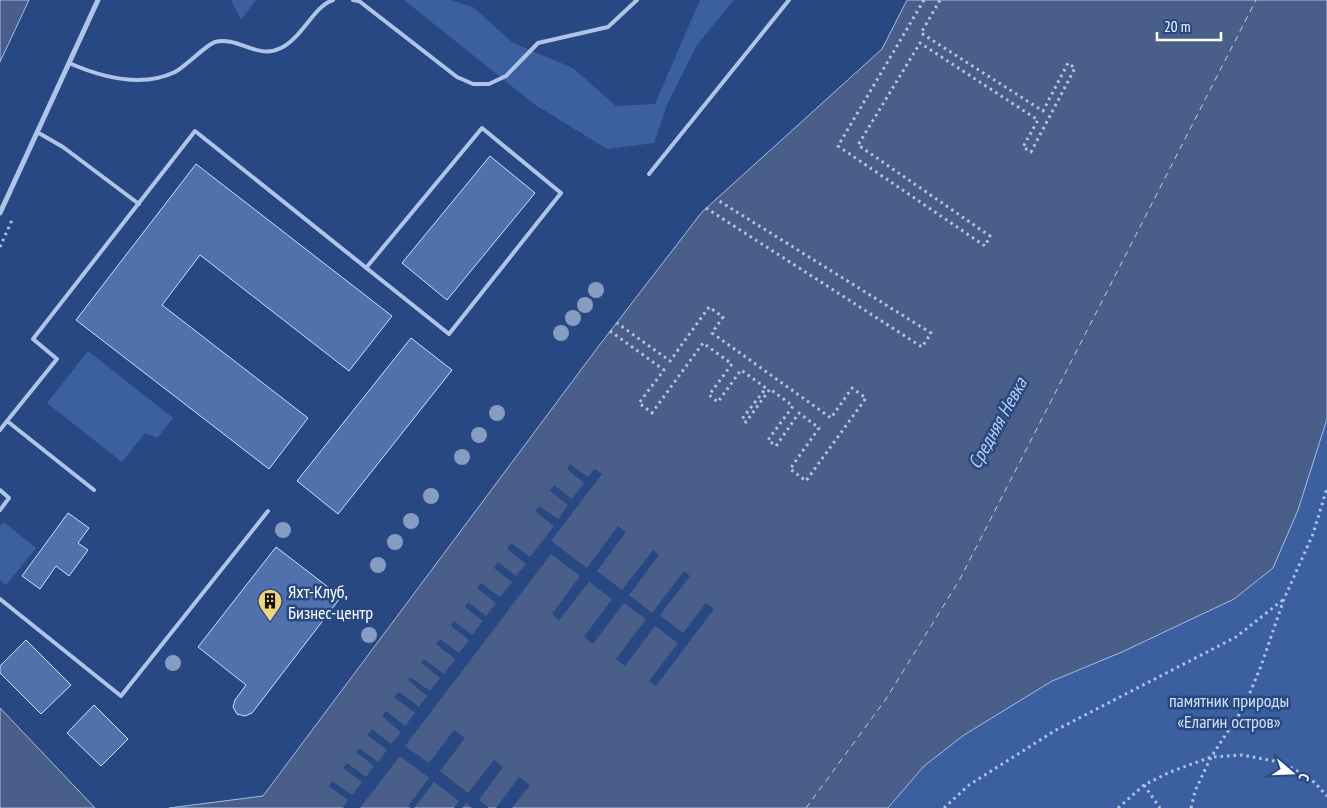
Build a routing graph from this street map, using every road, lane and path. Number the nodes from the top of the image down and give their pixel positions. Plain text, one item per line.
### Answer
1 (98, 0) edge
2 (333, 0) edge
3 (353, 0) edge
4 (637, 0) edge
5 (789, 0) edge
6 (924, 0) edge
7 (940, 0) edge
8 (69, 63) junction
9 (37, 132) junction
10 (649, 174) dead end
11 (716, 199) dead end
12 (139, 204) junction
13 (706, 208) dead end
14 (0, 213) edge
15 (366, 268) junction
16 (617, 323) dead end
17 (610, 331) dead end
18 (7, 421) junction
19 (0, 430) edge
20 (1327, 488) edge
21 (0, 490) edge
22 (94, 490) dead end
23 (0, 510) edge
24 (268, 511) dead end
25 (0, 599) edge
26 (1284, 599) junction
27 (1212, 757) junction
28 (1144, 785) junction
29 (1327, 796) edge
30 (944, 808) edge
31 (1118, 808) edge
32 (1160, 808) edge
33 (1191, 808) edge

1 - 8 street
2 - 8 lane
3 - 4 lane
5 - 10 lane
6 - 7 path
8 - 9 street
9 - 12 lane
9 - 14 street
11 - 13 path
12 - 15 lane
12 - 18 lane
15 - 15 lane
16 - 17 path
18 - 19 lane
18 - 22 lane
20 - 26 path
21 - 23 lane
24 - 25 lane
26 - 27 path
26 - 30 path
27 - 28 path
27 - 29 path
27 - 33 path
28 - 31 path
28 - 32 path

